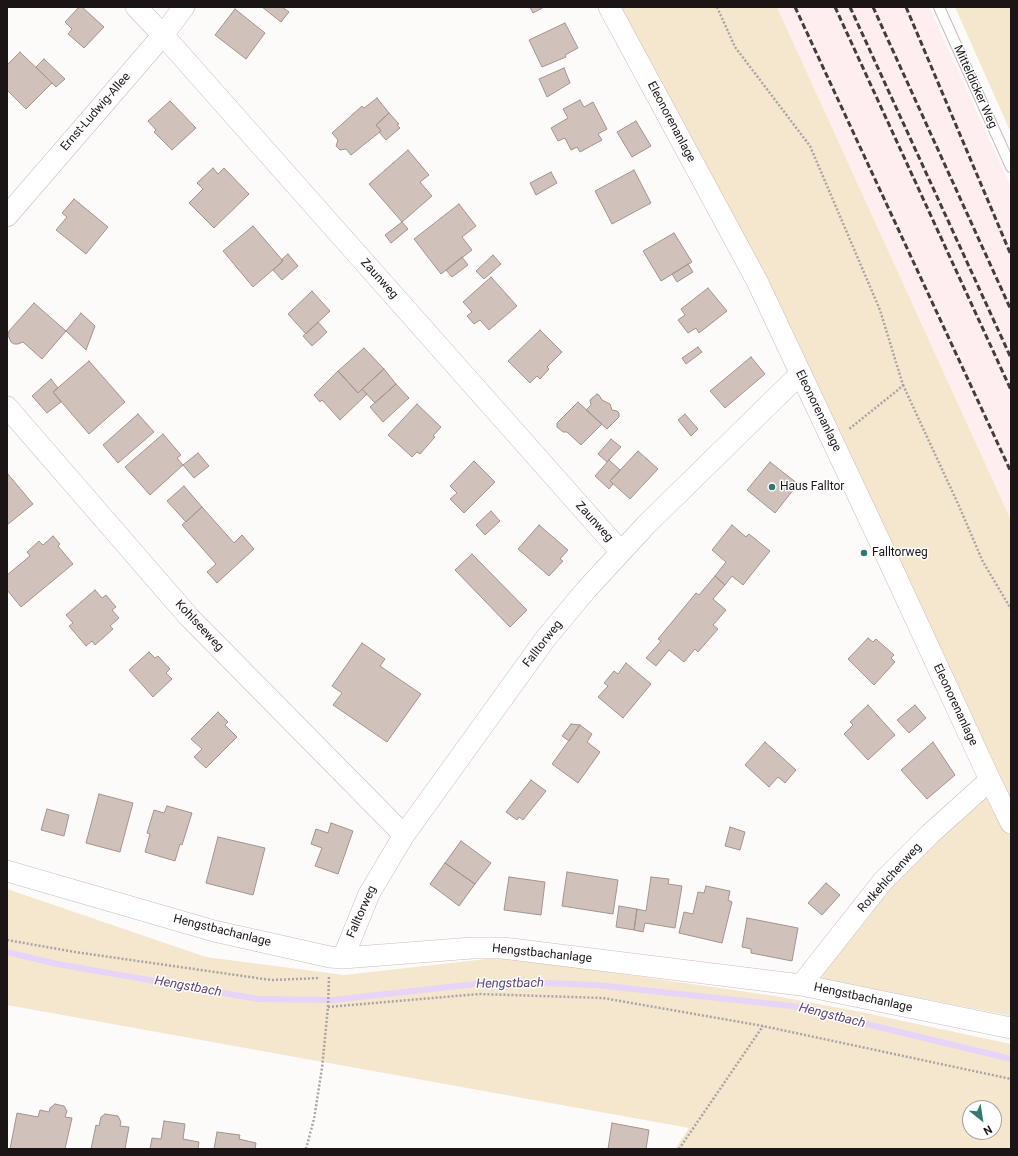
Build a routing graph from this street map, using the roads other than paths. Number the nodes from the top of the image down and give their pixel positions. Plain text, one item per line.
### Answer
1 (136, 7) edge
2 (184, 7) edge
3 (609, 7) edge
4 (939, 7) edge
5 (163, 35) junction
6 (1011, 168) edge
7 (7, 216) edge
8 (800, 374) junction
9 (7, 407) edge
10 (621, 552) junction
11 (990, 780) junction
12 (1011, 823) edge
13 (404, 835) junction
14 (7, 871) edge
15 (343, 958) junction
16 (801, 985) junction
17 (1011, 1028) edge

1 - 5 street, Zaunweg
2 - 5 street, Ernst-Ludwig-Allee
3 - 8 street, Eleonorenanlage
4 - 6 lane, Mitteldicker Weg
5 - 7 street, Ernst-Ludwig-Allee
5 - 10 street, Zaunweg
8 - 10 street, Falltorweg
8 - 11 street, Eleonorenanlage
9 - 13 street, Kohlseeweg
10 - 13 street, Falltorweg
11 - 12 street, Eleonorenanlage
11 - 16 street, Rotkehlchenweg
13 - 15 street, Falltorweg
14 - 15 street, Hengstbachanlage
15 - 16 street, Hengstbachanlage
16 - 17 street, Hengstbachanlage

